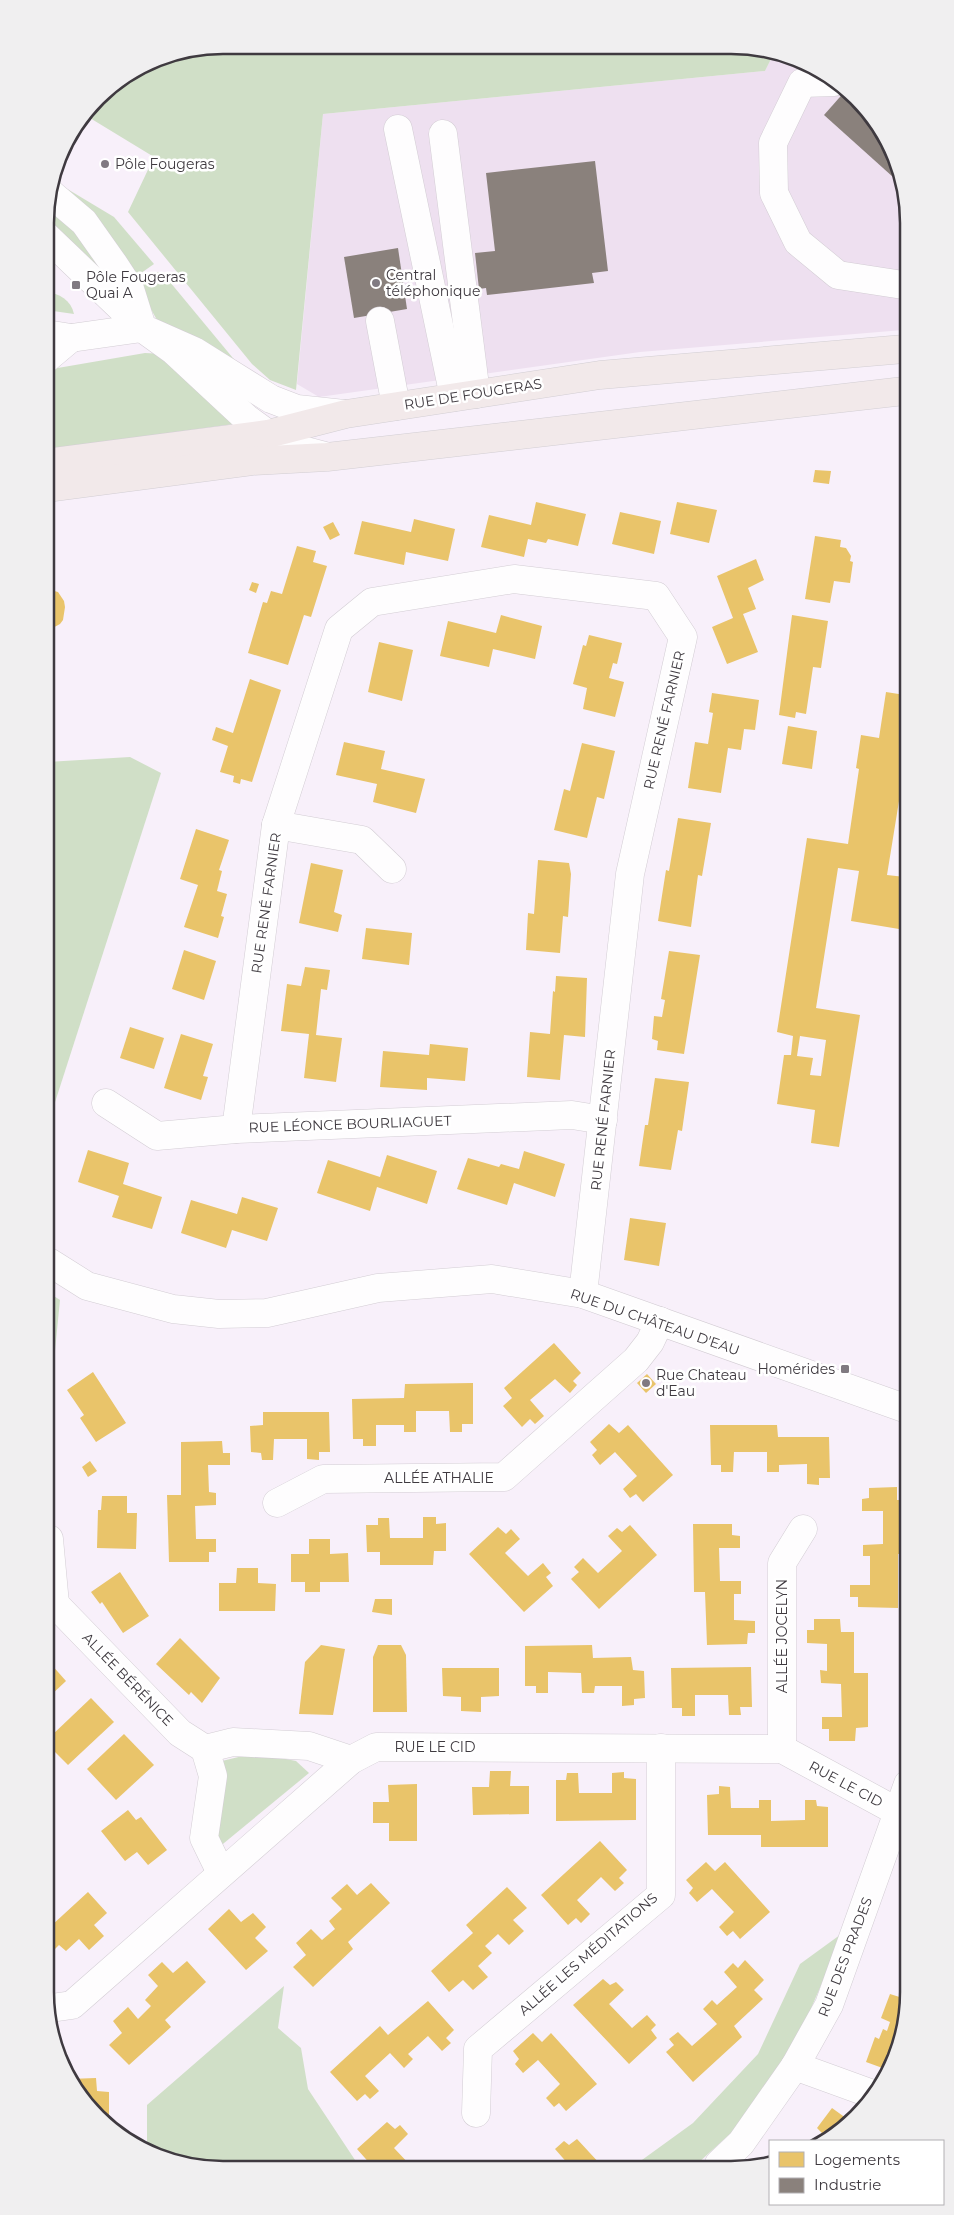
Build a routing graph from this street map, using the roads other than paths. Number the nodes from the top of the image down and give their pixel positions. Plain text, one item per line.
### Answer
1 (807, 77) edge
2 (821, 80) edge
3 (398, 128) dead end
4 (443, 134) dead end
5 (56, 198) edge
6 (54, 243) edge
7 (900, 285) edge
8 (380, 321) dead end
9 (142, 328) junction
10 (58, 336) edge
11 (900, 349) edge
12 (900, 391) edge
13 (465, 396) junction
14 (396, 406) junction
15 (346, 414) junction
16 (268, 434) junction
17 (327, 457) junction
18 (54, 462) edge
19 (54, 487) edge
20 (276, 825) junction
21 (392, 869) dead end
22 (106, 1103) dead end
23 (603, 1120) junction
24 (236, 1129) junction
25 (54, 1265) edge
26 (583, 1294) junction
27 (660, 1321) junction
28 (900, 1407) edge
29 (277, 1503) dead end
30 (803, 1529) dead end
31 (54, 1608) edge
32 (661, 1748) junction
33 (205, 1749) junction
34 (782, 1749) junction
35 (351, 1760) junction
36 (900, 1806) edge
37 (898, 1812) junction
38 (221, 1873) junction
39 (55, 2007) edge
40 (795, 2066) junction
41 (867, 2092) edge
42 (476, 2113) dead end
43 (722, 2161) edge

1 - 2 street
1 - 7 street
3 - 13 street
4 - 13 street
5 - 9 street
6 - 9 street
8 - 14 street
9 - 10 street
9 - 15 street
9 - 16 street
11 - 13 main road, RUE DE FOUGERAS
12 - 17 main road
13 - 14 main road, RUE DE FOUGERAS
14 - 15 main road, RUE DE FOUGERAS
15 - 16 main road, RUE DE FOUGERAS
16 - 17 street
16 - 18 main road, RUE DE FOUGERAS
17 - 19 main road
20 - 21 street, RUE RENÉ FARNIER
20 - 23 street, RUE RENÉ FARNIER
20 - 24 street, RUE RENÉ FARNIER
22 - 24 street, RUE LÉONCE BOURLIAGUET
23 - 24 street, RUE LÉONCE BOURLIAGUET
23 - 26 street, RUE RENÉ FARNIER
25 - 26 street, RUE DU CHÂTEAU D'EAU
26 - 27 street, RUE DU CHÂTEAU D'EAU
27 - 28 street, RUE DU CHÂTEAU D'EAU
27 - 29 street, ALLÉE ATHALIE
30 - 34 street, ALLÉE JOCELYN
31 - 33 street, ALLÉE BÉRÉNICE
32 - 34 street, RUE LE CID
32 - 35 street, RUE LE CID
32 - 42 street, ALLÉE LES MÉDITATIONS
33 - 35 street
33 - 38 street
34 - 37 street, RUE LE CID
35 - 38 street, RUE LE CID
36 - 37 street, RUE DES PRADES
37 - 40 street, RUE DES PRADES
38 - 39 street, RUE LE CID
40 - 41 street
40 - 43 street, RUE DES PRADES

